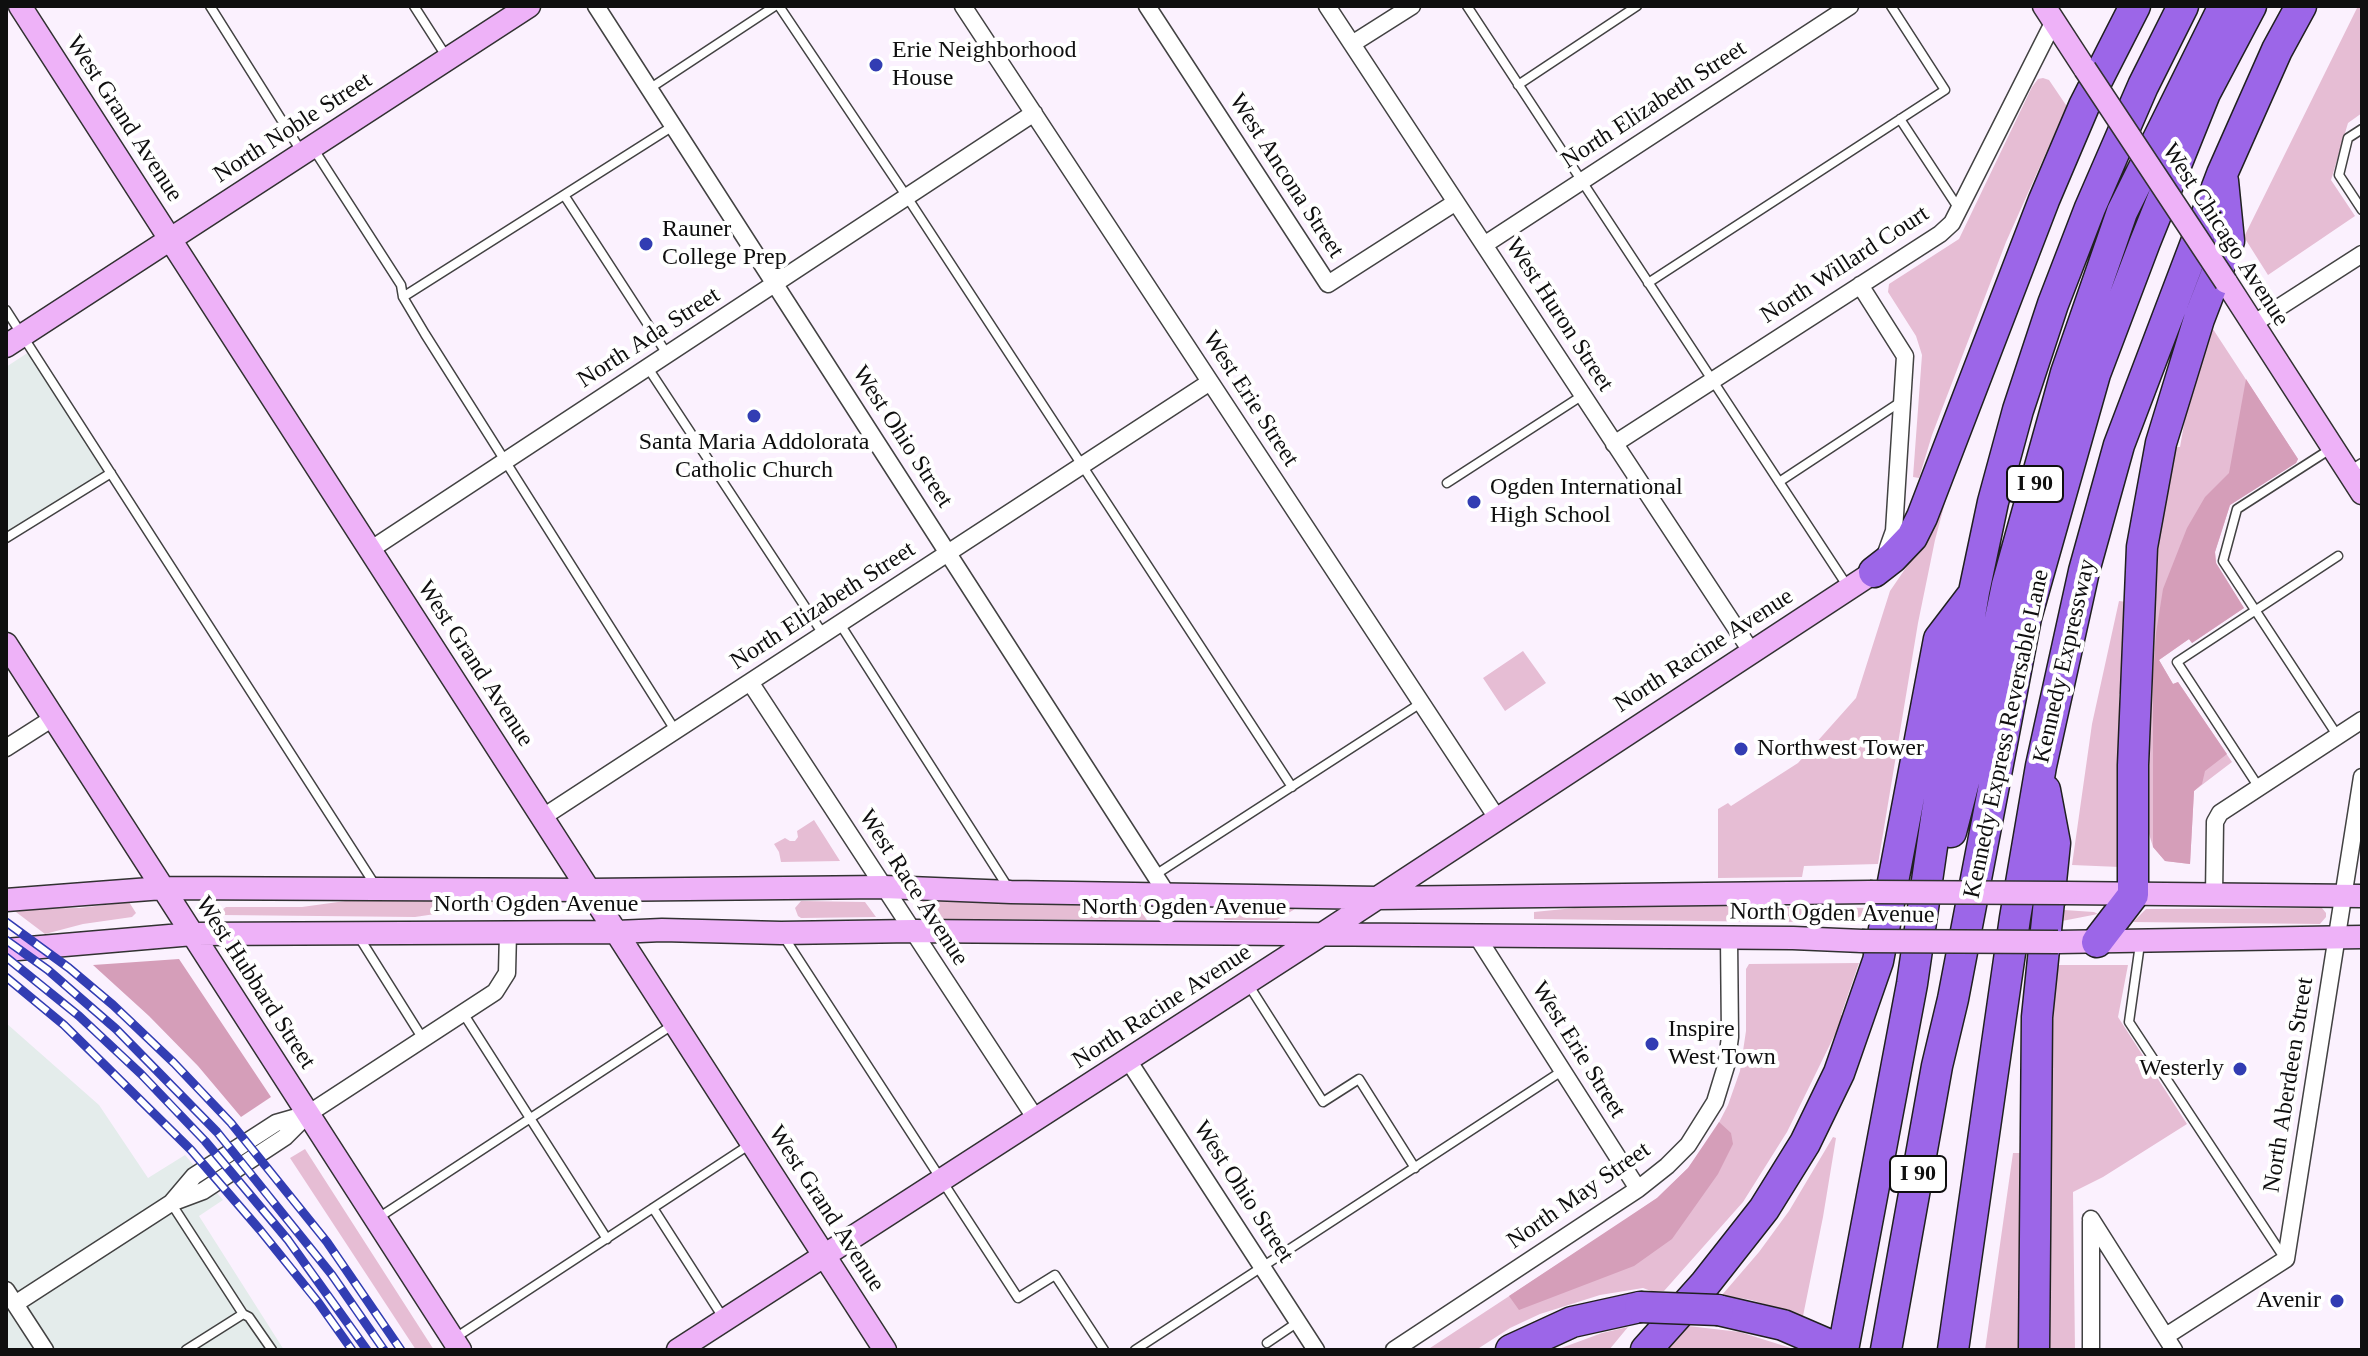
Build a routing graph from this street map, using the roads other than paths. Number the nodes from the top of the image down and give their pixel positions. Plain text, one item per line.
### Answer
1 (20, 6) edge
2 (210, 6) edge
3 (414, 6) edge
4 (529, 6) edge
5 (596, 6) edge
6 (777, 6) edge
7 (963, 6) edge
8 (1147, 6) edge
9 (1327, 6) edge
10 (1412, 6) edge
11 (1467, 6) edge
12 (1637, 6) edge
13 (1850, 6) edge
14 (1891, 6) edge
15 (2135, 6) edge
16 (2183, 6) edge
17 (2224, 6) edge
18 (2251, 6) edge
19 (2301, 6) edge
20 (2049, 14) edge
21 (1352, 44) junction
22 (448, 58) junction
23 (1518, 85) junction
24 (649, 89) junction
25 (1034, 113) junction
26 (1900, 119) junction
27 (673, 126) junction
28 (2362, 129) edge
29 (307, 150) junction
30 (2222, 174) junction
31 (1582, 181) junction
32 (564, 195) junction
33 (907, 197) junction
34 (1456, 202) junction
35 (1959, 209) junction
36 (2362, 210) edge
37 (170, 239) junction
38 (1484, 245) junction
39 (2362, 254) edge
40 (1648, 283) junction
41 (774, 284) junction
42 (1860, 285) junction
43 (403, 297) junction
44 (6, 310) edge
45 (2253, 324) junction
46 (14, 341) edge
47 (667, 354) junction
48 (647, 367) junction
49 (1713, 381) junction
50 (1210, 382) junction
51 (1583, 395) junction
52 (1902, 401) junction
53 (1614, 444) junction
54 (2332, 448) junction
55 (504, 461) junction
56 (1081, 466) junction
57 (2355, 467) edge
58 (111, 473) junction
59 (1779, 482) junction
60 (1447, 483) dead end
61 (2362, 493) edge
62 (6, 538) edge
63 (370, 550) junction
64 (948, 553) junction
65 (2338, 556) dead end
66 (1861, 580) junction
67 (1974, 592) junction
68 (2256, 611) junction
69 (839, 624) junction
70 (823, 634) junction
71 (6, 644) edge
72 (1751, 651) junction
73 (750, 682) junction
74 (1421, 703) junction
75 (53, 718) junction
76 (2362, 720) edge
77 (676, 731) junction
78 (2337, 735) junction
79 (6, 748) edge
80 (2041, 766) junction
81 (2362, 777) edge
82 (2258, 786) junction
83 (1292, 787) junction
84 (543, 817) junction
85 (1497, 818) junction
86 (1161, 884) junction
87 (884, 887) junction
88 (163, 888) junction
89 (378, 889) junction
90 (589, 890) junction
91 (1011, 892) junction
92 (2133, 895) junction
93 (2214, 896) junction
94 (2353, 896) edge
95 (1378, 898) junction
96 (6, 900) edge
97 (913, 931) junction
98 (508, 932) junction
99 (617, 932) junction
100 (357, 933) junction
101 (781, 933) junction
102 (193, 934) junction
103 (1321, 935) junction
104 (2338, 936) junction
105 (2362, 937) edge
106 (1478, 938) junction
107 (1729, 938) junction
108 (2140, 939) junction
109 (2097, 942) junction
110 (6, 950) edge
111 (1247, 983) junction
112 (1912, 984) junction
113 (1953, 999) junction
114 (463, 1013) junction
115 (675, 1023) junction
116 (423, 1039) junction
117 (1128, 1060) junction
118 (1562, 1071) junction
119 (308, 1114) junction
120 (530, 1118) junction
121 (1036, 1119) junction
122 (752, 1143) junction
123 (1415, 1168) junction
124 (942, 1180) junction
125 (1638, 1189) junction
126 (171, 1203) junction
127 (653, 1208) junction
128 (376, 1219) junction
129 (607, 1239) junction
130 (825, 1256) junction
131 (2286, 1259) junction
132 (1263, 1266) junction
133 (11, 1297) edge
134 (243, 1314) junction
135 (725, 1320) junction
136 (1298, 1322) junction
137 (1267, 1343) dead end
138 (2170, 1343) edge
139 (456, 1345) edge
140 (45, 1350) edge
141 (186, 1350) edge
142 (272, 1350) edge
143 (678, 1350) edge
144 (885, 1350) edge
145 (1104, 1350) edge
146 (1135, 1350) edge
147 (1316, 1350) edge
148 (1394, 1350) edge
149 (1511, 1350) edge
150 (1646, 1350) edge
151 (1842, 1350) edge
152 (1886, 1350) edge
153 (1906, 1350) edge
154 (1953, 1350) edge
155 (2034, 1350) edge
156 (2091, 1350) edge

1 - 37 main road, West Grand Avenue
2 - 29 lane
3 - 22 lane
4 - 22 main road, North Noble Street
5 - 24 street, West Ohio Street
6 - 24 lane
6 - 33 lane
7 - 25 street, West Erie Street
8 - 34 street, West Ancona Street
9 - 21 street, West Huron Street
10 - 21 street
11 - 23 lane
12 - 23 lane
13 - 31 street, North Elizabeth Street
14 - 26 lane
15 - 66 highway
16 - 67 highway, I 90
17 - 112 highway, I 90
18 - 113 highway, Kennedy Express Reversable Lane / I 90
19 - 30 highway, Kennedy Expressway / I 90
20 - 35 street, North Willard Court
20 - 45 main road, West Chicago Avenue, bridge
21 - 34 street, West Huron Street
22 - 29 main road, North Noble Street
23 - 31 lane
24 - 27 street, West Ohio Street
25 - 33 street, North Ada Street
25 - 50 street, West Erie Street
26 - 35 lane
26 - 40 lane
27 - 32 lane
27 - 41 street, West Ohio Street
28 - 36 lane
29 - 37 main road, North Noble Street
29 - 43 lane
30 - 80 highway, Kennedy Expressway / I 90
30 - 92 highway
31 - 38 street, North Elizabeth Street
31 - 40 lane
32 - 43 lane
32 - 47 lane
33 - 41 street, North Ada Street
33 - 56 lane
34 - 38 street, West Huron Street
35 - 42 street, North Willard Court
37 - 46 main road, North Noble Street
37 - 63 main road, West Grand Avenue
38 - 51 street, West Huron Street
39 - 45 street
40 - 49 lane
41 - 47 street, North Ada Street
41 - 64 street, West Ohio Street
42 - 49 street, North Willard Court
42 - 52 street
43 - 55 lane
44 - 46 lane
45 - 54 main road, West Chicago Avenue
46 - 58 lane
47 - 48 street, North Ada Street
48 - 55 street, North Ada Street
48 - 70 lane
49 - 53 street, North Willard Court
49 - 59 lane
50 - 56 street, North Elizabeth Street
50 - 74 street, West Erie Street
51 - 53 street, West Huron Street
51 - 60 lane
52 - 59 lane
52 - 66 street
53 - 72 street, West Huron Street
54 - 57 main road, West Chicago Avenue
54 - 68 lane
55 - 63 street, North Ada Street
55 - 77 lane
56 - 64 street, North Elizabeth Street
56 - 83 lane
57 - 61 main road, West Chicago Avenue
58 - 62 lane
58 - 89 lane
59 - 66 lane
63 - 84 main road, West Grand Avenue
64 - 69 street, North Elizabeth Street
64 - 86 street, West Ohio Street
65 - 68 lane
66 - 72 main road, North Racine Avenue
67 - 112 highway, I 90
67 - 150 highway
68 - 78 lane
68 - 82 lane
69 - 70 street, North Elizabeth Street
69 - 91 lane
70 - 73 street, North Elizabeth Street
71 - 75 main road, West Hubbard Street
72 - 85 main road, North Racine Avenue
73 - 77 street, North Elizabeth Street
73 - 87 street, West Race Avenue
74 - 83 lane
74 - 85 street, West Erie Street
75 - 79 street
75 - 88 main road, West Hubbard Street
76 - 78 street
77 - 84 street, North Elizabeth Street
78 - 82 street
80 - 154 highway, Kennedy Expressway / I 90
80 - 155 highway
81 - 94 street, North Aberdeen Street
82 - 93 street
83 - 86 lane
84 - 90 main road, West Grand Avenue
85 - 95 main road, North Racine Avenue
86 - 91 main road, North Ogden Avenue
86 - 95 main road, North Ogden Avenue
87 - 90 main road, North Ogden Avenue
87 - 91 main road, North Ogden Avenue
87 - 97 street, West Race Avenue
88 - 89 main road, North Ogden Avenue
88 - 96 main road, North Ogden Avenue
88 - 102 main road, West Hubbard Street
89 - 90 main road, North Ogden Avenue
90 - 99 main road, West Grand Avenue
92 - 93 main road, North Ogden Avenue
92 - 95 main road, North Ogden Avenue, bridge
92 - 109 highway
93 - 94 main road, North Ogden Avenue
94 - 104 street, North Aberdeen Street
95 - 103 main road, North Racine Avenue
97 - 101 main road, North Ogden Avenue
97 - 103 main road, North Ogden Avenue
97 - 121 street, West Race Avenue
98 - 99 main road, North Ogden Avenue
98 - 100 main road, North Ogden Avenue
98 - 114 street
99 - 101 main road, North Ogden Avenue
99 - 115 main road, West Grand Avenue
100 - 102 main road, North Ogden Avenue
100 - 116 lane
101 - 124 lane
102 - 110 main road, North Ogden Avenue
102 - 119 main road, West Hubbard Street
103 - 106 main road, North Ogden Avenue
103 - 111 main road, North Racine Avenue
104 - 105 main road, North Ogden Avenue
104 - 108 main road, North Ogden Avenue
104 - 131 street, North Aberdeen Street
106 - 107 main road, North Ogden Avenue
106 - 118 street, West Erie Street
107 - 109 main road, North Ogden Avenue, bridge
107 - 125 street, North May Street
108 - 109 main road, North Ogden Avenue
108 - 131 lane
111 - 117 main road, North Racine Avenue
111 - 123 lane
112 - 151 highway, I 90
113 - 152 highway, Kennedy Express Reversable Lane / I 90
113 - 153 highway, I 90
114 - 116 street
114 - 120 lane
115 - 120 lane
115 - 122 main road, West Grand Avenue
116 - 119 street
117 - 121 main road, North Racine Avenue
117 - 132 street, West Ohio Street
118 - 123 lane
118 - 125 street, West Erie Street
119 - 126 street
119 - 128 main road, West Hubbard Street
120 - 128 lane
120 - 129 lane
121 - 124 main road, North Racine Avenue
122 - 127 lane
122 - 130 main road, West Grand Avenue
123 - 132 lane
124 - 130 main road, North Racine Avenue
124 - 145 lane
125 - 148 street, North May Street
126 - 133 street
126 - 134 lane
127 - 129 lane
127 - 135 lane
128 - 139 main road, West Hubbard Street
129 - 139 lane
130 - 135 main road, North Racine Avenue
130 - 144 main road, West Grand Avenue
131 - 138 street
132 - 136 street, West Ohio Street
132 - 146 lane
133 - 140 street
134 - 141 lane
134 - 142 lane
135 - 143 main road, North Racine Avenue
136 - 137 lane
136 - 147 street, West Ohio Street
138 - 156 street
149 - 151 highway, bridge

